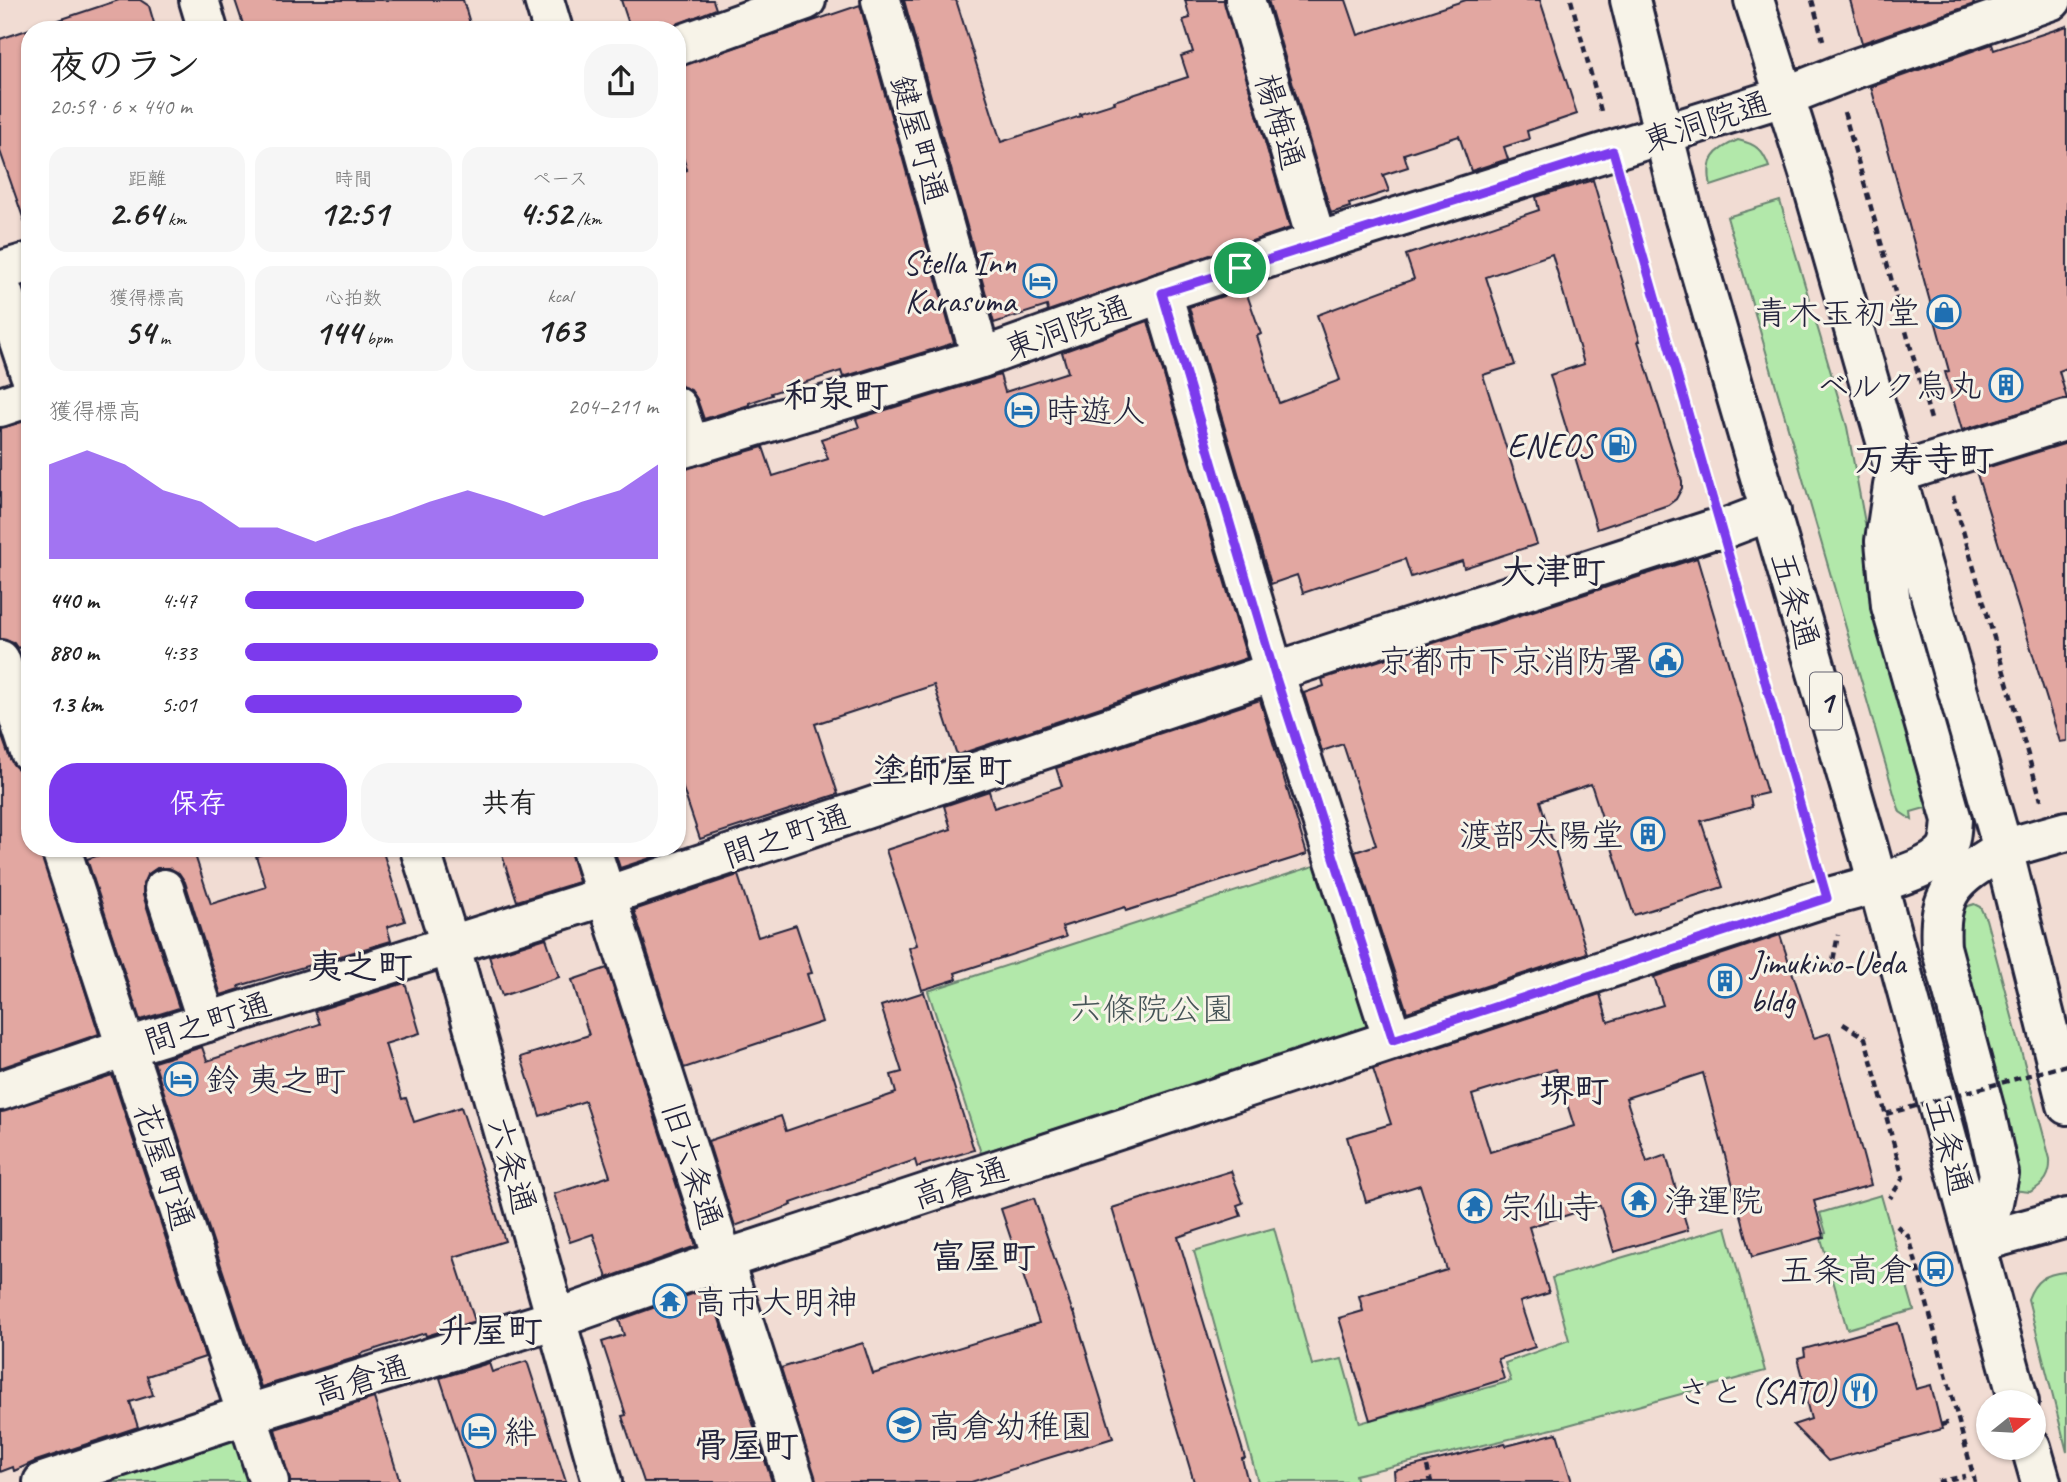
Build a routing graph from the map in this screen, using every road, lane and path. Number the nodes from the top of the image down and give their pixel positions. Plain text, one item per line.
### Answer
1 (199, 0) edge
2 (544, 0) edge
3 (806, 0) edge
4 (881, 0) edge
5 (1245, 0) edge
6 (1571, 0) edge
7 (1630, 0) edge
8 (1754, 0) edge
9 (2052, 0) edge
10 (205, 21) edge
11 (550, 21) edge
12 (686, 43) edge
13 (1786, 96) junction
14 (1663, 135) junction
15 (1613, 151) junction
16 (1317, 242) junction
17 (21, 265) edge
18 (0, 271) edge
19 (0, 284) edge
20 (1162, 293) junction
21 (21, 347) edge
22 (981, 358) junction
23 (21, 400) edge
24 (0, 407) edge
25 (2067, 420) edge
26 (686, 447) edge
27 (1895, 474) junction
28 (1771, 511) junction
29 (1721, 530) junction
30 (8, 665) edge
31 (1274, 672) junction
32 (21, 716) edge
33 (2067, 831) edge
34 (2003, 849) junction
35 (64, 857) edge
36 (423, 857) edge
37 (594, 857) edge
38 (1877, 884) junction
39 (164, 889) dead end
40 (606, 896) junction
41 (1827, 898) junction
42 (450, 944) junction
43 (1831, 971) dead end
44 (207, 1021) junction
45 (1843, 1024) dead end
46 (1393, 1040) junction
47 (125, 1048) junction
48 (2067, 1065) edge
49 (0, 1091) edge
50 (2067, 1105) edge
51 (1886, 1114) junction
52 (1890, 1198) dead end
53 (2067, 1218) edge
54 (1897, 1226) dead end
55 (1977, 1243) junction
56 (723, 1260) junction
57 (556, 1319) junction
58 (2017, 1390) edge
59 (248, 1414) junction
60 (1950, 1422) dead end
61 (1941, 1424) dead end
62 (2035, 1460) edge
63 (1427, 1466) dead end
64 (1965, 1476) dead end
65 (43, 1482) edge
66 (269, 1482) edge
67 (602, 1482) edge
68 (795, 1482) edge
69 (1431, 1482) edge
70 (1939, 1482) edge
71 (1975, 1482) edge
72 (2041, 1482) edge

1 - 10 main road
2 - 11 main road
3 - 12 main road
4 - 22 main road, 鍵屋町通
5 - 16 main road, 楊梅通
6 - 15 path
7 - 14 main road, 五条通 / 1
8 - 13 main road
9 - 13 main road, 東洞院通
13 - 14 main road, 東洞院通
13 - 27 main road
14 - 15 main road, 東洞院通
14 - 28 main road, 五条通 / 1
15 - 16 main road, 東洞院通
15 - 29 path
16 - 20 main road, 東洞院通
17 - 18 main road
19 - 21 main road
20 - 22 main road, 東洞院通
20 - 31 main road
22 - 26 main road, 東洞院通
23 - 24 main road
25 - 27 main road
27 - 34 main road
27 - 38 main road, 高倉通
28 - 29 main road, 間之町通
28 - 38 main road, 五条通 / 1
29 - 31 main road, 間之町通
29 - 41 path
30 - 32 main road
31 - 40 main road, 間之町通
31 - 46 main road
33 - 34 main road
34 - 50 main road
34 - 55 main road
35 - 47 main road, 花屋町通
36 - 42 main road, 六条通
37 - 40 main road, 旧六条通
38 - 41 main road, 高倉通
38 - 55 main road, 五条通 / 1
39 - 44 main road
40 - 42 main road, 間之町通
40 - 56 main road, 旧六条通
41 - 43 path
41 - 46 main road, 高倉通
42 - 44 main road, 間之町通
42 - 57 main road, 六条通
44 - 47 main road, 間之町通
45 - 51 path
46 - 56 main road, 高倉通
47 - 49 main road, 間之町通
47 - 59 main road, 花屋町通
48 - 51 path, bridge
51 - 52 path
53 - 55 main road
54 - 71 path
55 - 58 main road, 五条通 / 1
56 - 57 main road, 高倉通
56 - 68 main road, 旧六条通
57 - 59 main road, 高倉通
57 - 67 main road, 六条通
59 - 65 main road, 高倉通
59 - 66 main road, 花屋町通
60 - 61 path
62 - 72 main road
63 - 69 path
64 - 70 path

